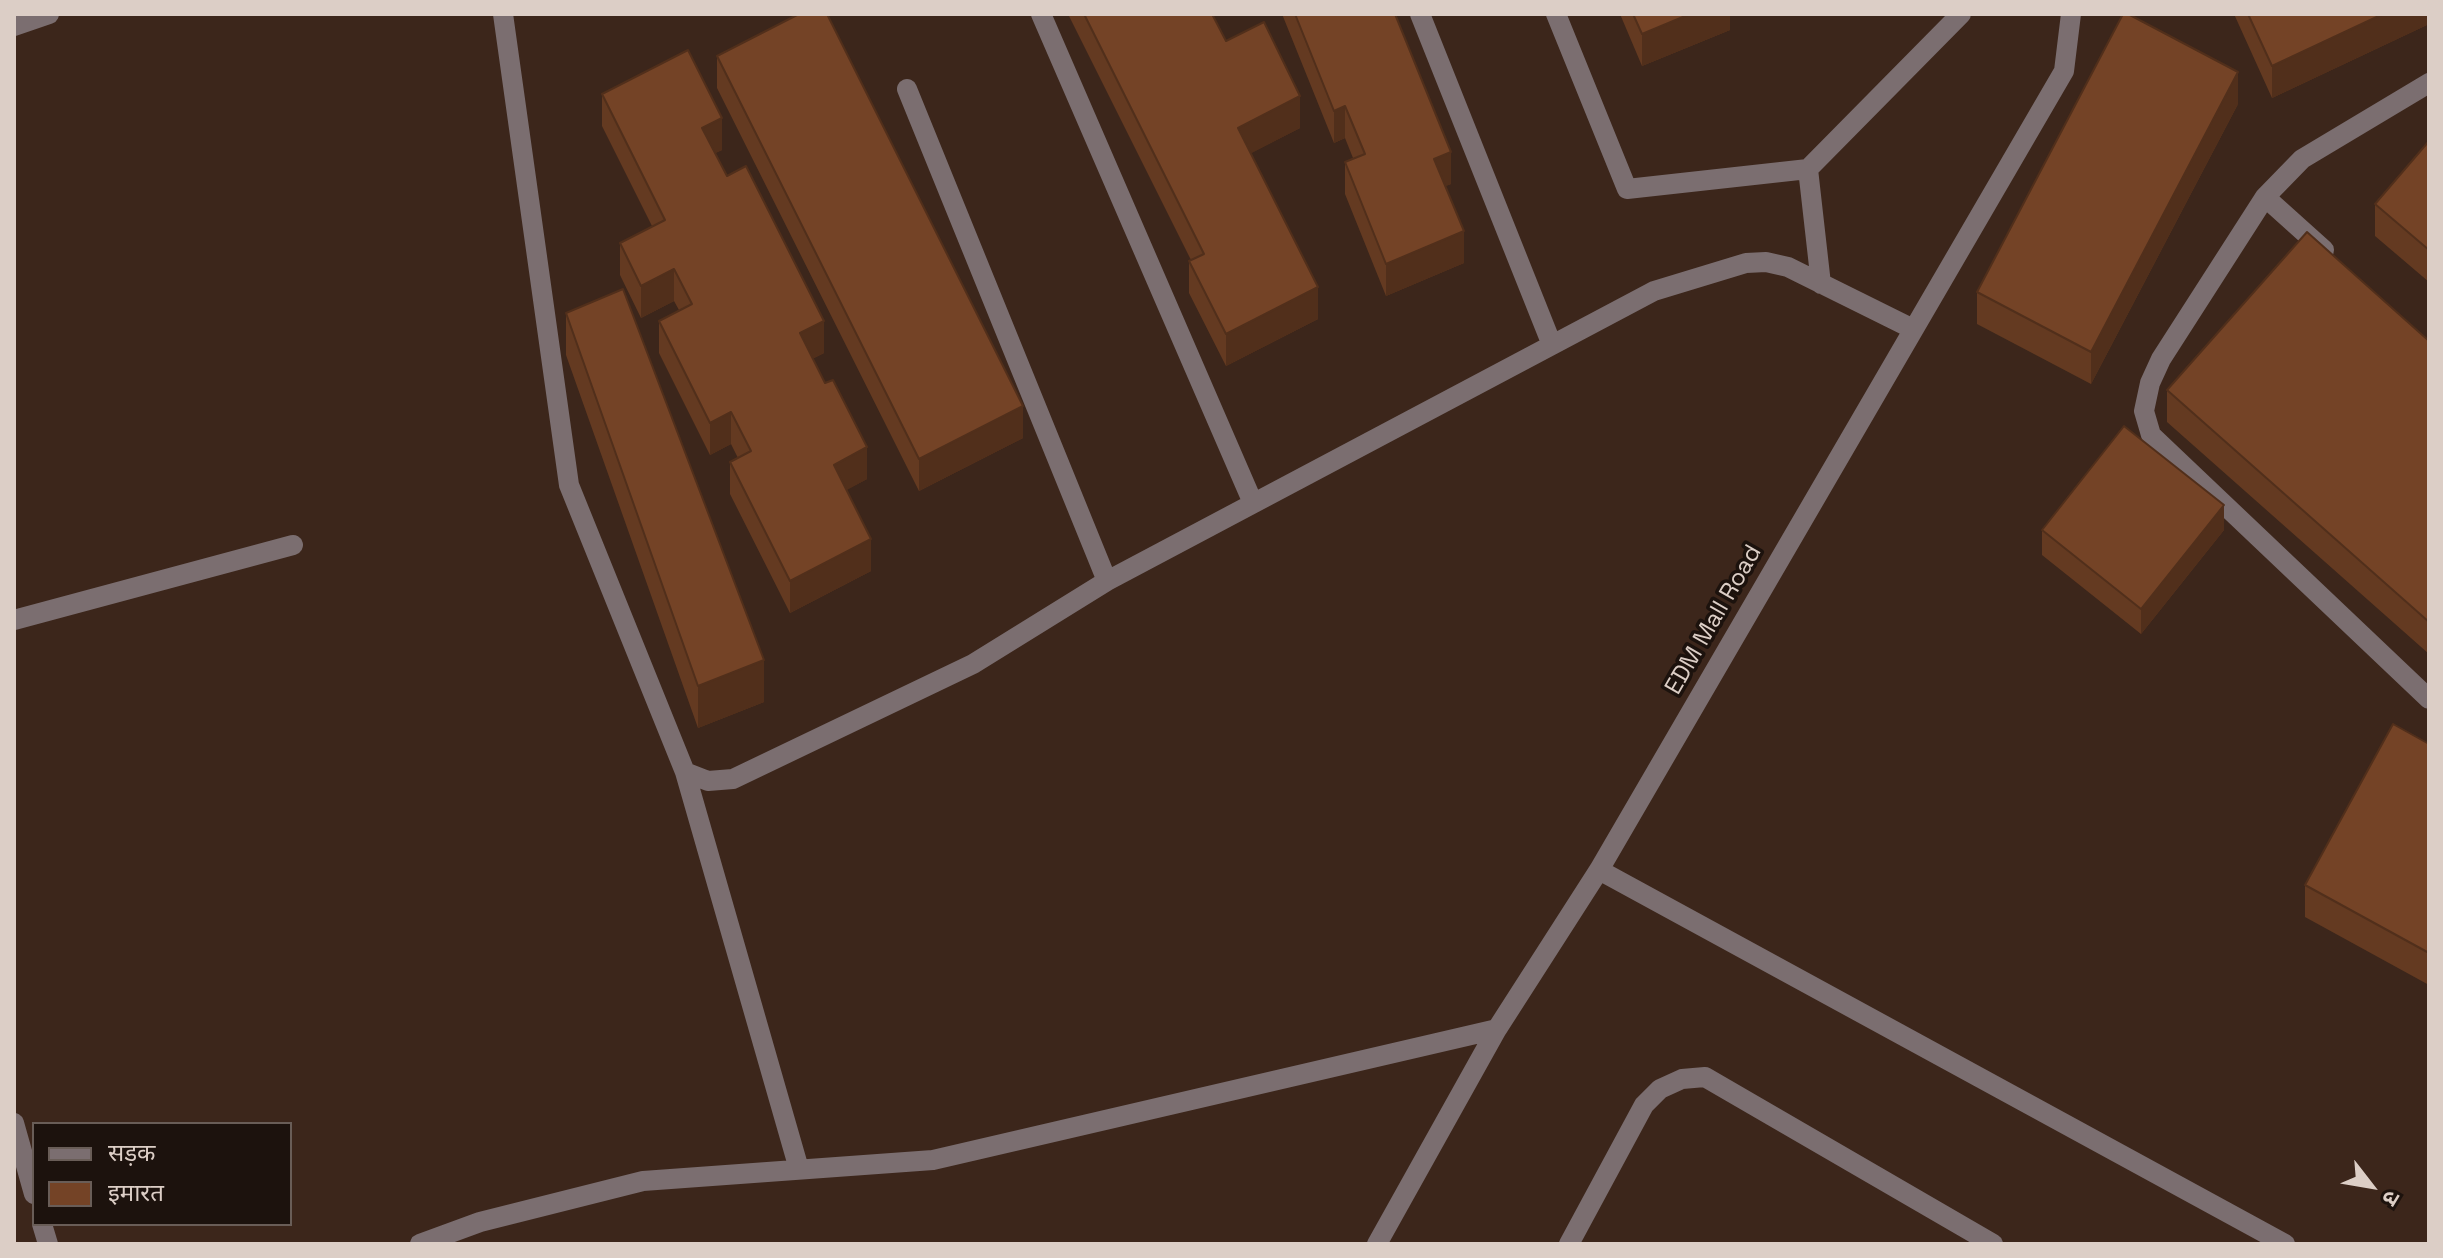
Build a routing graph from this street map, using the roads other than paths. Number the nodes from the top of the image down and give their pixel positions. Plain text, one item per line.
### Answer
1 (49, 14) edge
2 (503, 14) edge
3 (1041, 14) edge
4 (1420, 14) edge
5 (1556, 14) edge
6 (1961, 14) edge
7 (2071, 14) edge
8 (14, 26) edge
9 (2429, 83) edge
10 (907, 89) dead end
11 (1808, 169) junction
12 (2265, 197) junction
13 (2335, 260) edge
14 (1821, 284) junction
15 (1913, 329) junction
16 (1552, 345) junction
17 (1253, 503) junction
18 (293, 545) dead end
19 (1107, 581) junction
20 (14, 620) edge
21 (2429, 699) edge
22 (685, 772) junction
23 (1599, 870) junction
24 (1497, 1029) junction
25 (14, 1123) edge
26 (799, 1169) junction
27 (32, 1187) edge
28 (2253, 1236) edge
29 (420, 1244) edge
30 (1377, 1244) edge
31 (1569, 1244) edge
32 (1993, 1244) edge
33 (2285, 1244) edge

1 - 8 street
2 - 22 street
3 - 17 street
4 - 16 street
5 - 11 street
6 - 11 street
7 - 15 street, EDM Mall Road
9 - 12 street
10 - 19 street
11 - 14 street
12 - 13 street
12 - 21 street
14 - 15 street
14 - 16 street
15 - 23 street, EDM Mall Road
16 - 17 street
17 - 19 street
18 - 20 street
19 - 22 street
22 - 26 street
23 - 24 street, EDM Mall Road
23 - 28 street
24 - 26 street
24 - 30 street, EDM Mall Road
25 - 27 street
26 - 29 street
28 - 33 street
31 - 32 street

